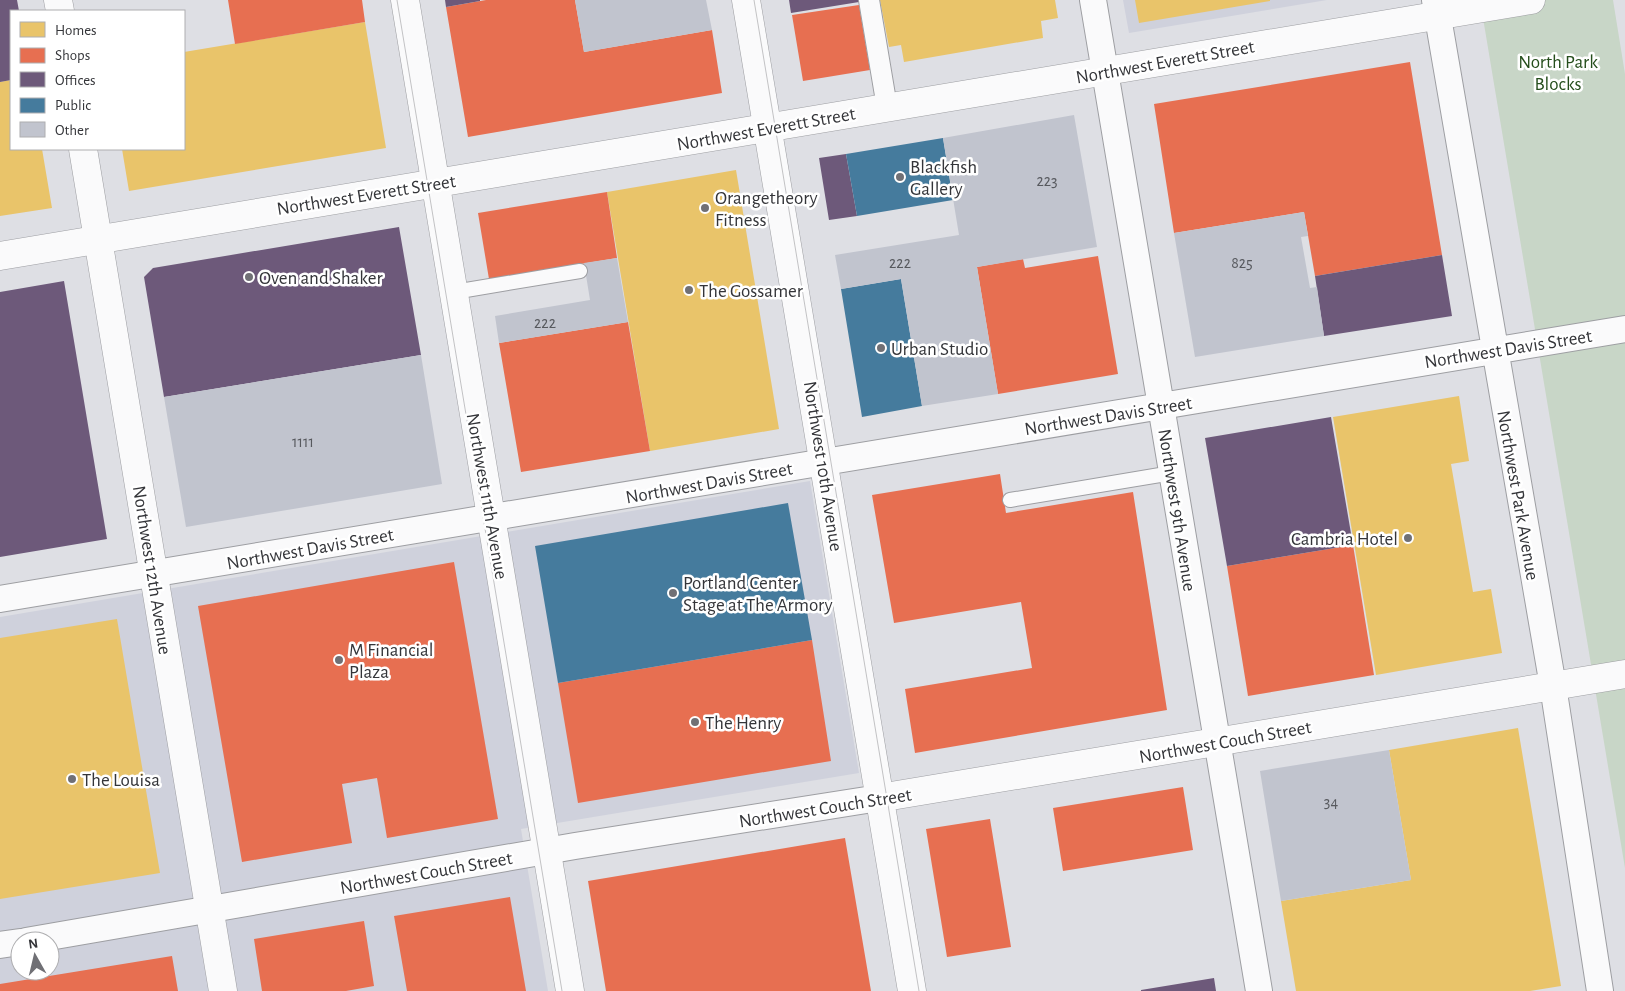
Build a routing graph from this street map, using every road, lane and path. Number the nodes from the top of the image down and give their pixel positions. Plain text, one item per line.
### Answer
1 (405, 0) edge
2 (746, 0) edge
3 (869, 0) edge
4 (1092, 0) edge
5 (1531, 0) edge
6 (1437, 8) edge
7 (1105, 71) junction
8 (887, 107) junction
9 (768, 127) junction
10 (83, 150) edge
11 (436, 183) junction
12 (98, 239) junction
13 (0, 256) edge
14 (580, 271) dead end
15 (454, 292) junction
16 (1625, 329) edge
17 (1494, 350) junction
18 (1161, 406) junction
19 (823, 463) junction
20 (1172, 473) junction
21 (1010, 500) dead end
22 (491, 518) junction
23 (154, 574) junction
24 (0, 599) edge
25 (1625, 674) edge
26 (1552, 686) junction
27 (1217, 742) junction
28 (879, 798) junction
29 (547, 851) junction
30 (210, 910) junction
31 (60, 935) edge
32 (224, 991) edge
33 (570, 991) edge
34 (912, 991) edge
35 (1259, 991) edge
36 (1600, 991) edge

1 - 11 street, Northwest 11th Avenue
2 - 9 street, Northwest 10th Avenue
3 - 8 street
4 - 7 street, Northwest 9th Avenue
5 - 6 street, Northwest Everett Street
6 - 7 street, Northwest Everett Street
6 - 17 street, Northwest Park Avenue
7 - 8 street, Northwest Everett Street
7 - 18 street, Northwest 9th Avenue
8 - 9 street, Northwest Everett Street
9 - 11 street, Northwest Everett Street
9 - 19 street, Northwest 10th Avenue
10 - 12 street, Northwest 12th Avenue
11 - 12 street, Northwest Everett Street
11 - 15 street, Northwest 11th Avenue
12 - 13 street, Northwest Everett Street
12 - 23 street, Northwest 12th Avenue
14 - 15 lane
15 - 22 street, Northwest 11th Avenue
16 - 17 street, Northwest Davis Street
17 - 18 street, Northwest Davis Street
17 - 26 street, Northwest Park Avenue
18 - 19 street, Northwest Davis Street
18 - 20 street, Northwest 9th Avenue
19 - 22 street, Northwest Davis Street
19 - 28 street, Northwest 10th Avenue
20 - 21 lane
20 - 27 street, Northwest 9th Avenue
22 - 23 street, Northwest Davis Street
22 - 29 street, Northwest 11th Avenue
23 - 24 street, Northwest Davis Street
23 - 30 street, Northwest 12th Avenue
25 - 26 street, Northwest Couch Street
26 - 27 street, Northwest Couch Street
26 - 36 street, Northwest Park Avenue
27 - 28 street, Northwest Couch Street
27 - 35 street, Northwest 9th Avenue
28 - 29 street, Northwest Couch Street
28 - 34 street, Northwest 10th Avenue
29 - 30 street, Northwest Couch Street
29 - 33 street, Northwest 11th Avenue
30 - 31 street, Northwest Couch Street
30 - 32 street, Northwest 12th Avenue

